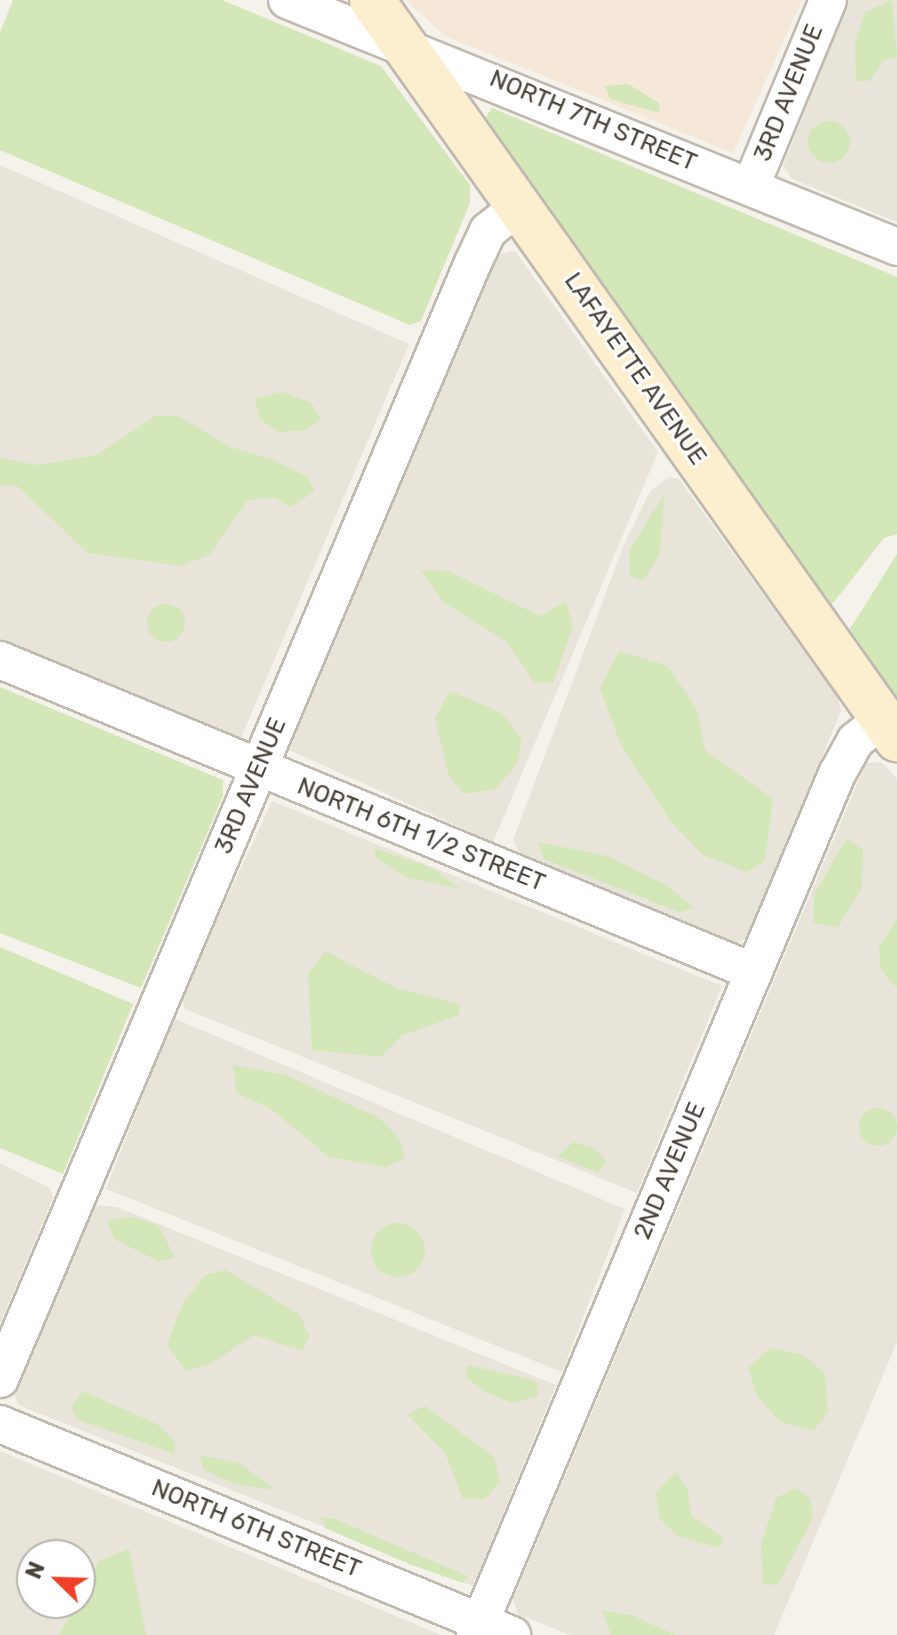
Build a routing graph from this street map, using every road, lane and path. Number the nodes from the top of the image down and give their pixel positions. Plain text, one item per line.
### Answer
1 (287, 0) edge
2 (372, 0) edge
3 (828, 0) edge
4 (406, 47) junction
5 (751, 186) junction
6 (519, 206) junction
7 (897, 247) edge
8 (0, 660) edge
9 (890, 729) edge
10 (258, 768) junction
11 (754, 972) junction
12 (0, 1379) edge
13 (0, 1424) edge
14 (489, 1631) edge

1 - 4 street, NORTH 7TH STREET
2 - 4 street, LAFAYETTE AVENUE
3 - 5 street, 3RD AVENUE
4 - 5 street, NORTH 7TH STREET
4 - 6 street, LAFAYETTE AVENUE
5 - 7 street, NORTH 7TH STREET
6 - 9 street, LAFAYETTE AVENUE
6 - 10 street, 3RD AVENUE
8 - 10 street, NORTH 6TH 1/2 STREET
9 - 11 street, 2ND AVENUE
10 - 11 street, NORTH 6TH 1/2 STREET
10 - 12 street, 3RD AVENUE
11 - 14 street, 2ND AVENUE
13 - 14 street, NORTH 6TH STREET

